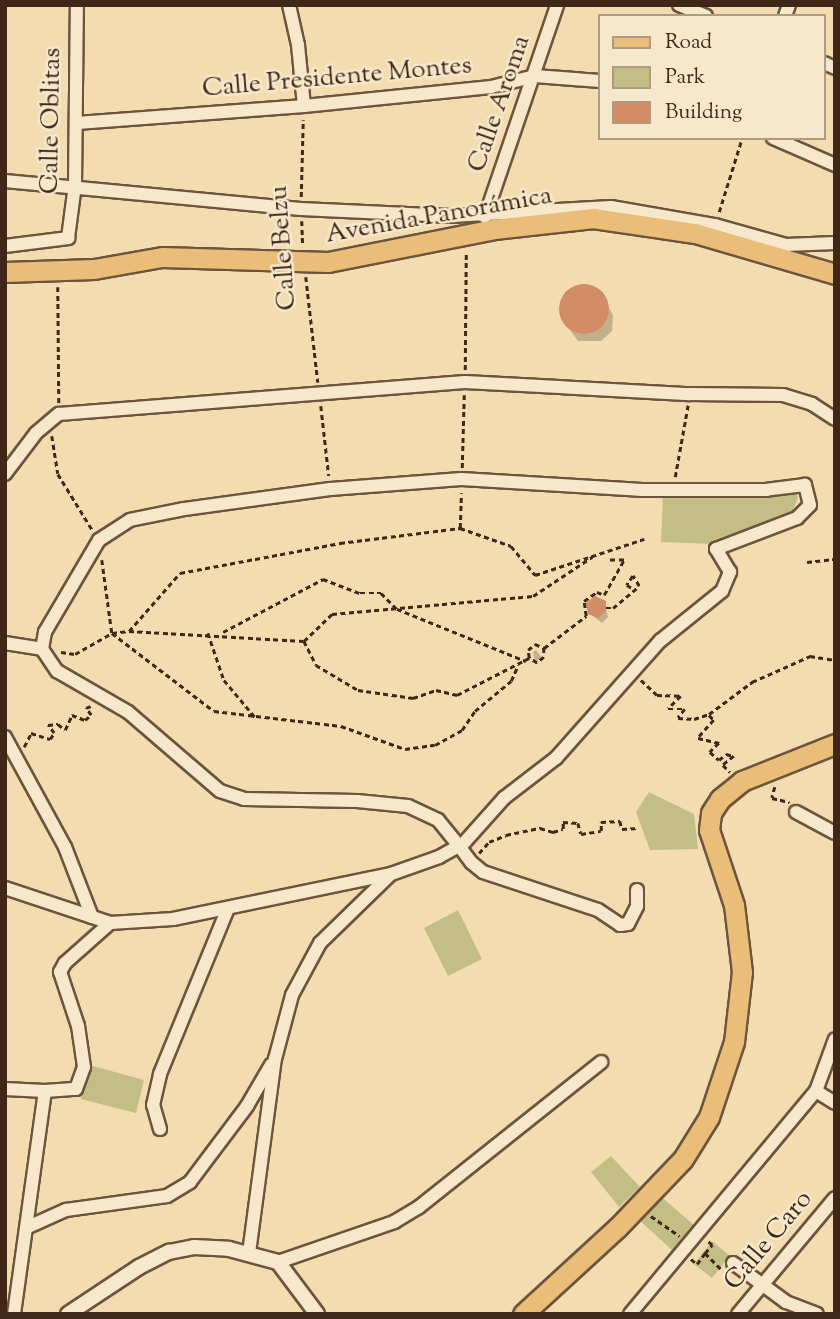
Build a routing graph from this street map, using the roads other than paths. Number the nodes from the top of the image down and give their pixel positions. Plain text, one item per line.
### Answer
1 (76, 5) edge
2 (289, 5) edge
3 (557, 5) edge
4 (679, 5) edge
5 (701, 14) edge
6 (535, 76) junction
7 (598, 81) edge
8 (304, 106) junction
9 (76, 123) junction
10 (778, 140) edge
11 (835, 165) edge
12 (5, 181) edge
13 (75, 184) junction
14 (593, 213) junction
15 (485, 217) junction
16 (835, 243) edge
17 (5, 246) edge
18 (784, 251) junction
19 (5, 272) edge
20 (835, 274) edge
21 (835, 419) edge
22 (5, 474) edge
23 (5, 643) edge
24 (42, 649) junction
25 (8, 741) edge
26 (835, 744) edge
27 (796, 812) road end
28 (835, 833) edge
29 (459, 846) junction
30 (391, 874) junction
31 (5, 888) edge
32 (637, 890) dead end
33 (227, 911) junction
34 (93, 917) junction
35 (110, 923) junction
36 (835, 1039) edge
37 (275, 1059) junction
38 (601, 1062) dead end
39 (5, 1089) edge
40 (45, 1090) junction
41 (816, 1091) junction
42 (835, 1103) edge
43 (160, 1129) dead end
44 (835, 1198) edge
45 (28, 1227) junction
46 (249, 1253) junction
47 (278, 1262) junction
48 (733, 1263) dead end
49 (762, 1285) junction
50 (14, 1314) edge
51 (68, 1314) edge
52 (317, 1314) edge
53 (523, 1314) edge
54 (630, 1314) edge
55 (738, 1314) edge
56 (817, 1314) edge

1 - 9 street, Calle Oblitas
2 - 8 street
3 - 6 street, Calle Aroma
4 - 5 street
6 - 7 street, Calle Presidente Montes
6 - 8 street, Calle Presidente Montes
6 - 15 street, Calle Aroma
8 - 9 street, Calle Presidente Montes
9 - 13 street, Calle Oblitas
10 - 11 street
12 - 13 street
13 - 15 street
13 - 17 street, Calle Oblitas
14 - 15 street
14 - 18 main road, Avenida Panorámica
14 - 18 street
14 - 19 main road, Avenida Panorámica
16 - 18 street
18 - 20 main road, Avenida Panorámica
21 - 22 street
23 - 24 street
24 - 29 street
24 - 29 street
25 - 34 street
26 - 53 main road
27 - 28 street
29 - 30 street
29 - 32 street
30 - 33 street
30 - 37 street
31 - 34 street
33 - 35 street
33 - 43 street
34 - 35 street
35 - 40 street
36 - 41 street
37 - 45 street
37 - 46 street
38 - 47 street
39 - 40 street
40 - 45 street
41 - 42 street
41 - 54 street
44 - 49 street, Calle Caro
45 - 50 street
46 - 47 street
46 - 51 street
47 - 52 street
48 - 49 street
49 - 55 street, Calle Caro
49 - 56 street

